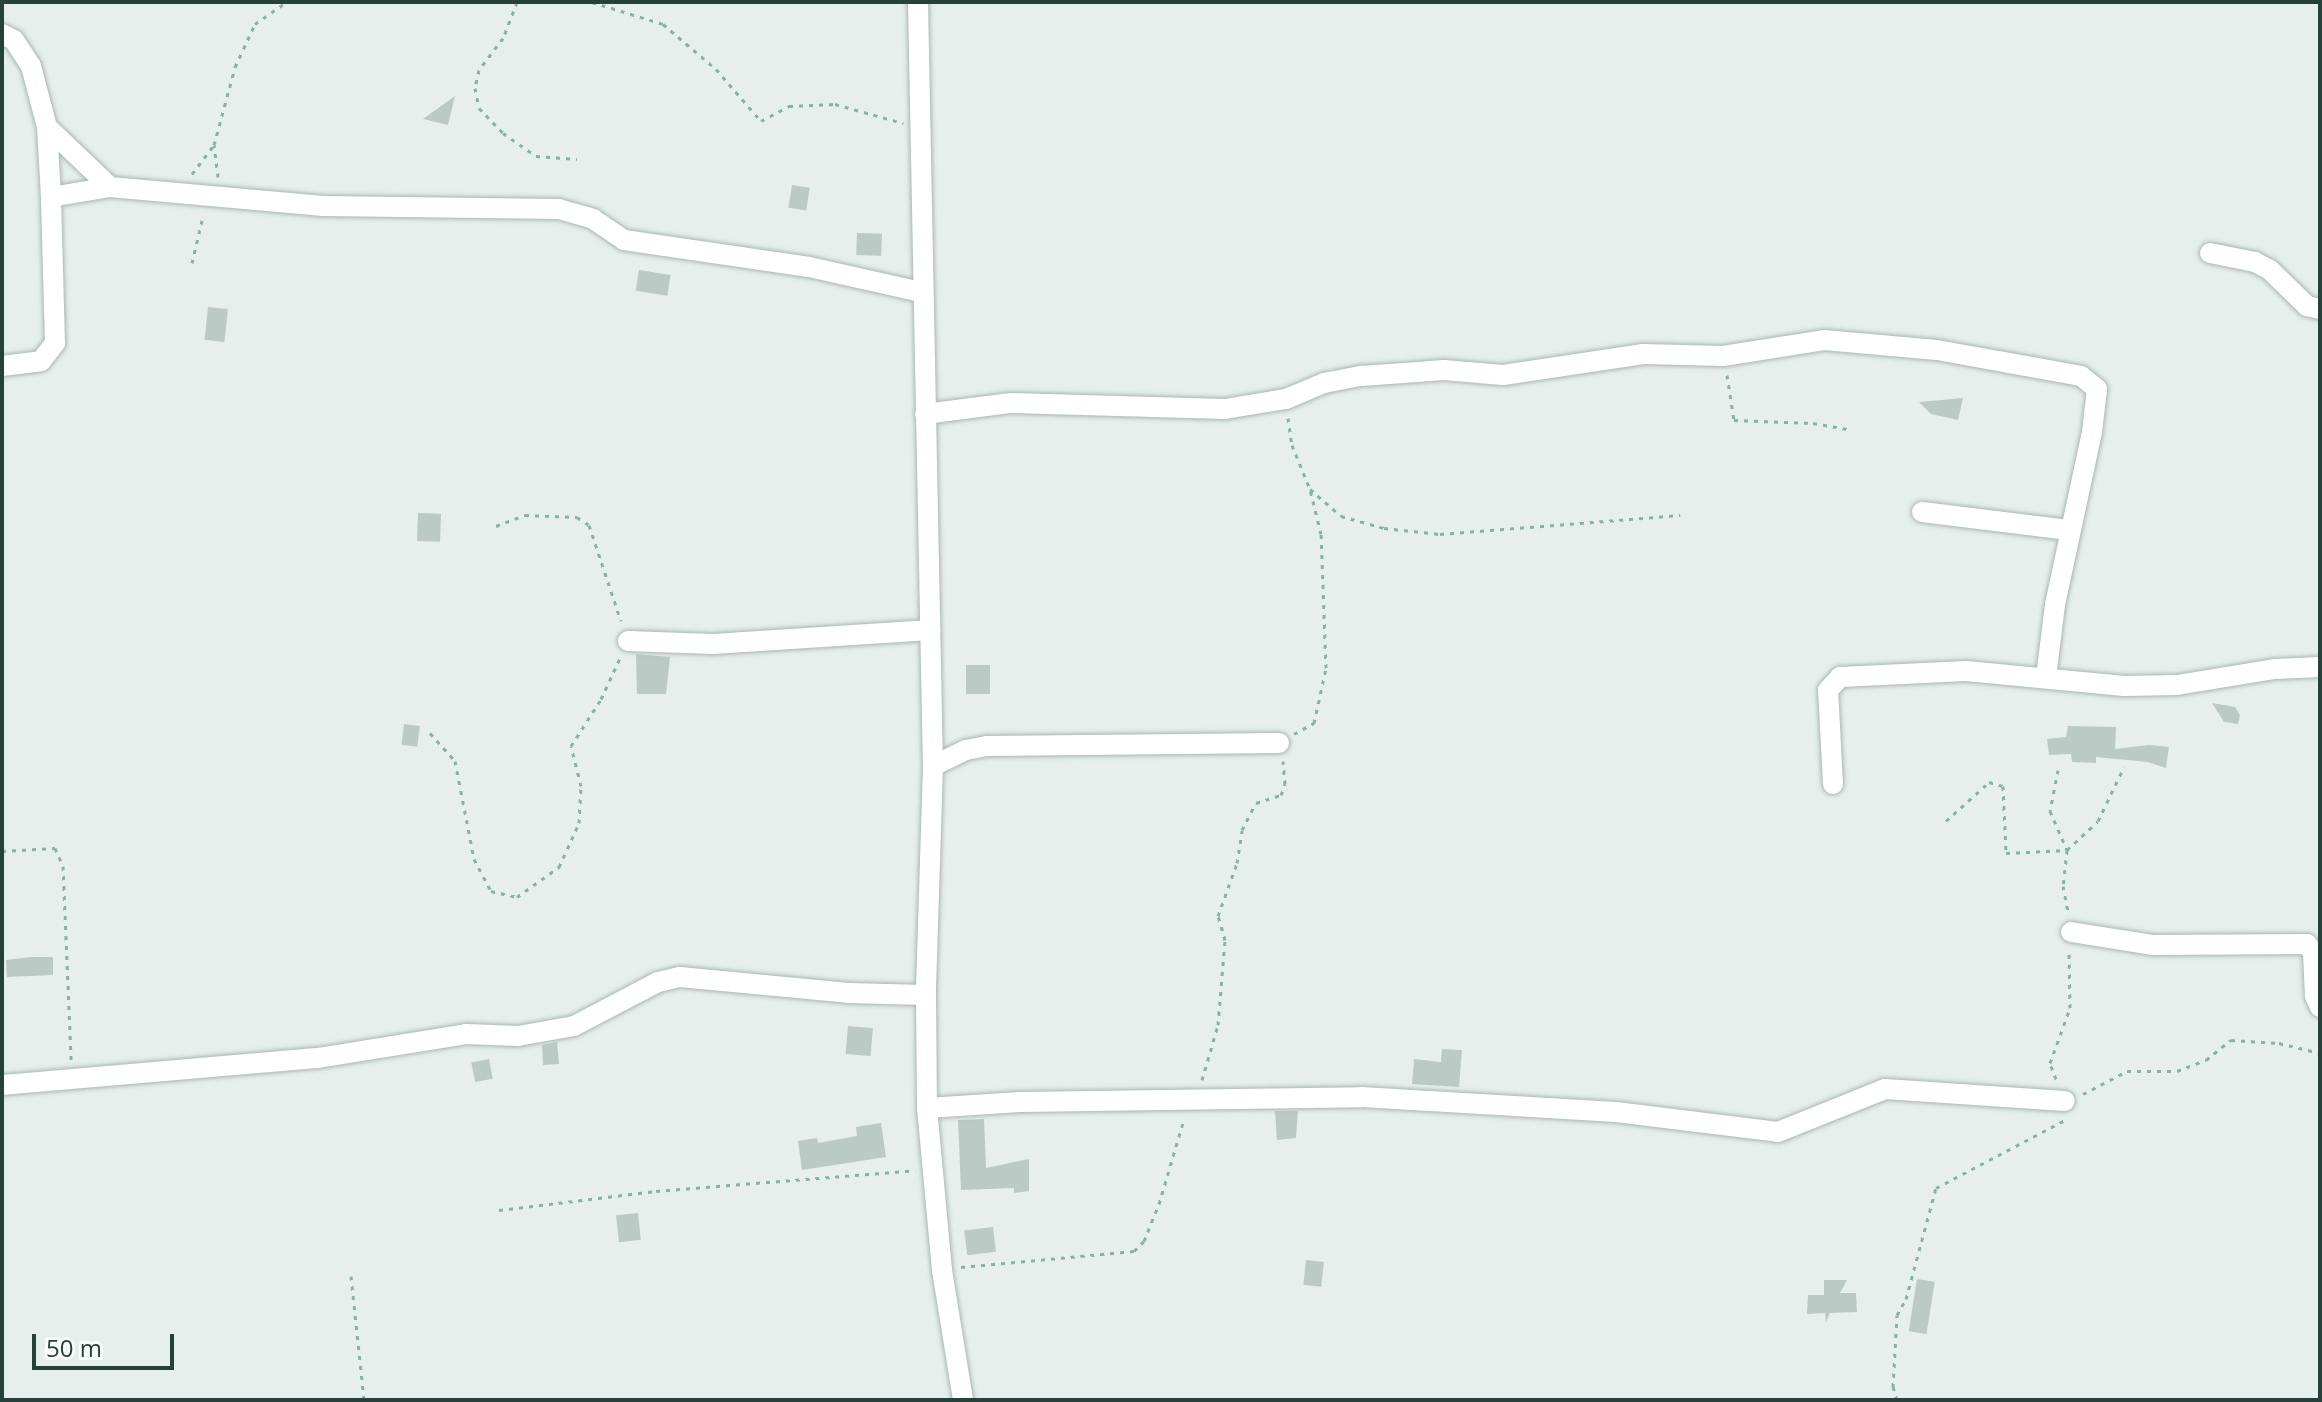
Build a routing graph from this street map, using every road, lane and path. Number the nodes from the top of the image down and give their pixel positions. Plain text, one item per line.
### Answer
1 (287, 2) edge
2 (517, 2) edge
3 (592, 2) edge
4 (918, 2) edge
5 (2, 34) edge
6 (918, 126) junction
7 (47, 127) junction
8 (214, 145) junction
9 (577, 159) dead end
10 (110, 187) junction
11 (179, 194) junction
12 (51, 197) junction
13 (214, 197) junction
14 (2210, 253) dead end
15 (192, 263) dead end
16 (921, 292) junction
17 (2320, 309) edge
18 (1723, 356) junction
19 (2, 366) edge
20 (1286, 399) junction
21 (925, 414) junction
22 (1848, 429) dead end
23 (1310, 489) junction
24 (1922, 512) dead end
25 (1680, 515) dead end
26 (496, 526) dead end
27 (2069, 530) junction
28 (931, 630) junction
29 (628, 641) junction
30 (2320, 667) edge
31 (2046, 677) junction
32 (430, 733) dead end
33 (1279, 743) junction
34 (933, 766) junction
35 (2124, 767) dead end
36 (1833, 784) dead end
37 (1946, 821) dead end
38 (2, 851) edge
39 (2071, 932) dead end
40 (926, 995) junction
41 (2320, 1007) edge
42 (2320, 1053) edge
43 (77, 1079) junction
44 (2, 1085) edge
45 (1197, 1098) junction
46 (2065, 1101) joint
47 (927, 1108) junction
48 (931, 1169) junction
49 (499, 1210) dead end
50 (942, 1270) junction
51 (351, 1276) dead end
52 (364, 1400) edge
53 (963, 1400) edge

1 - 8 path
2 - 9 path
3 - 6 path
4 - 6 street
5 - 7 street
6 - 16 street
7 - 10 street
7 - 12 street
8 - 11 path
8 - 13 path
10 - 11 street
10 - 12 street
11 - 13 street
12 - 19 street
13 - 15 path
13 - 16 street
14 - 17 street
16 - 21 street
18 - 20 street
18 - 22 path
18 - 27 street
20 - 21 street
20 - 23 path
21 - 28 street
23 - 25 path
23 - 33 path
24 - 27 street
26 - 29 path
27 - 31 street
28 - 29 street
28 - 34 street
29 - 32 path
30 - 31 street
31 - 36 street
33 - 34 street
33 - 45 path
34 - 40 street
35 - 37 path
38 - 43 path
39 - 41 street
40 - 43 street
40 - 47 street
42 - 46 path
43 - 44 street
45 - 46 street
45 - 47 street
45 - 50 path
47 - 48 street
48 - 49 path
48 - 50 street
50 - 53 street
51 - 52 path

